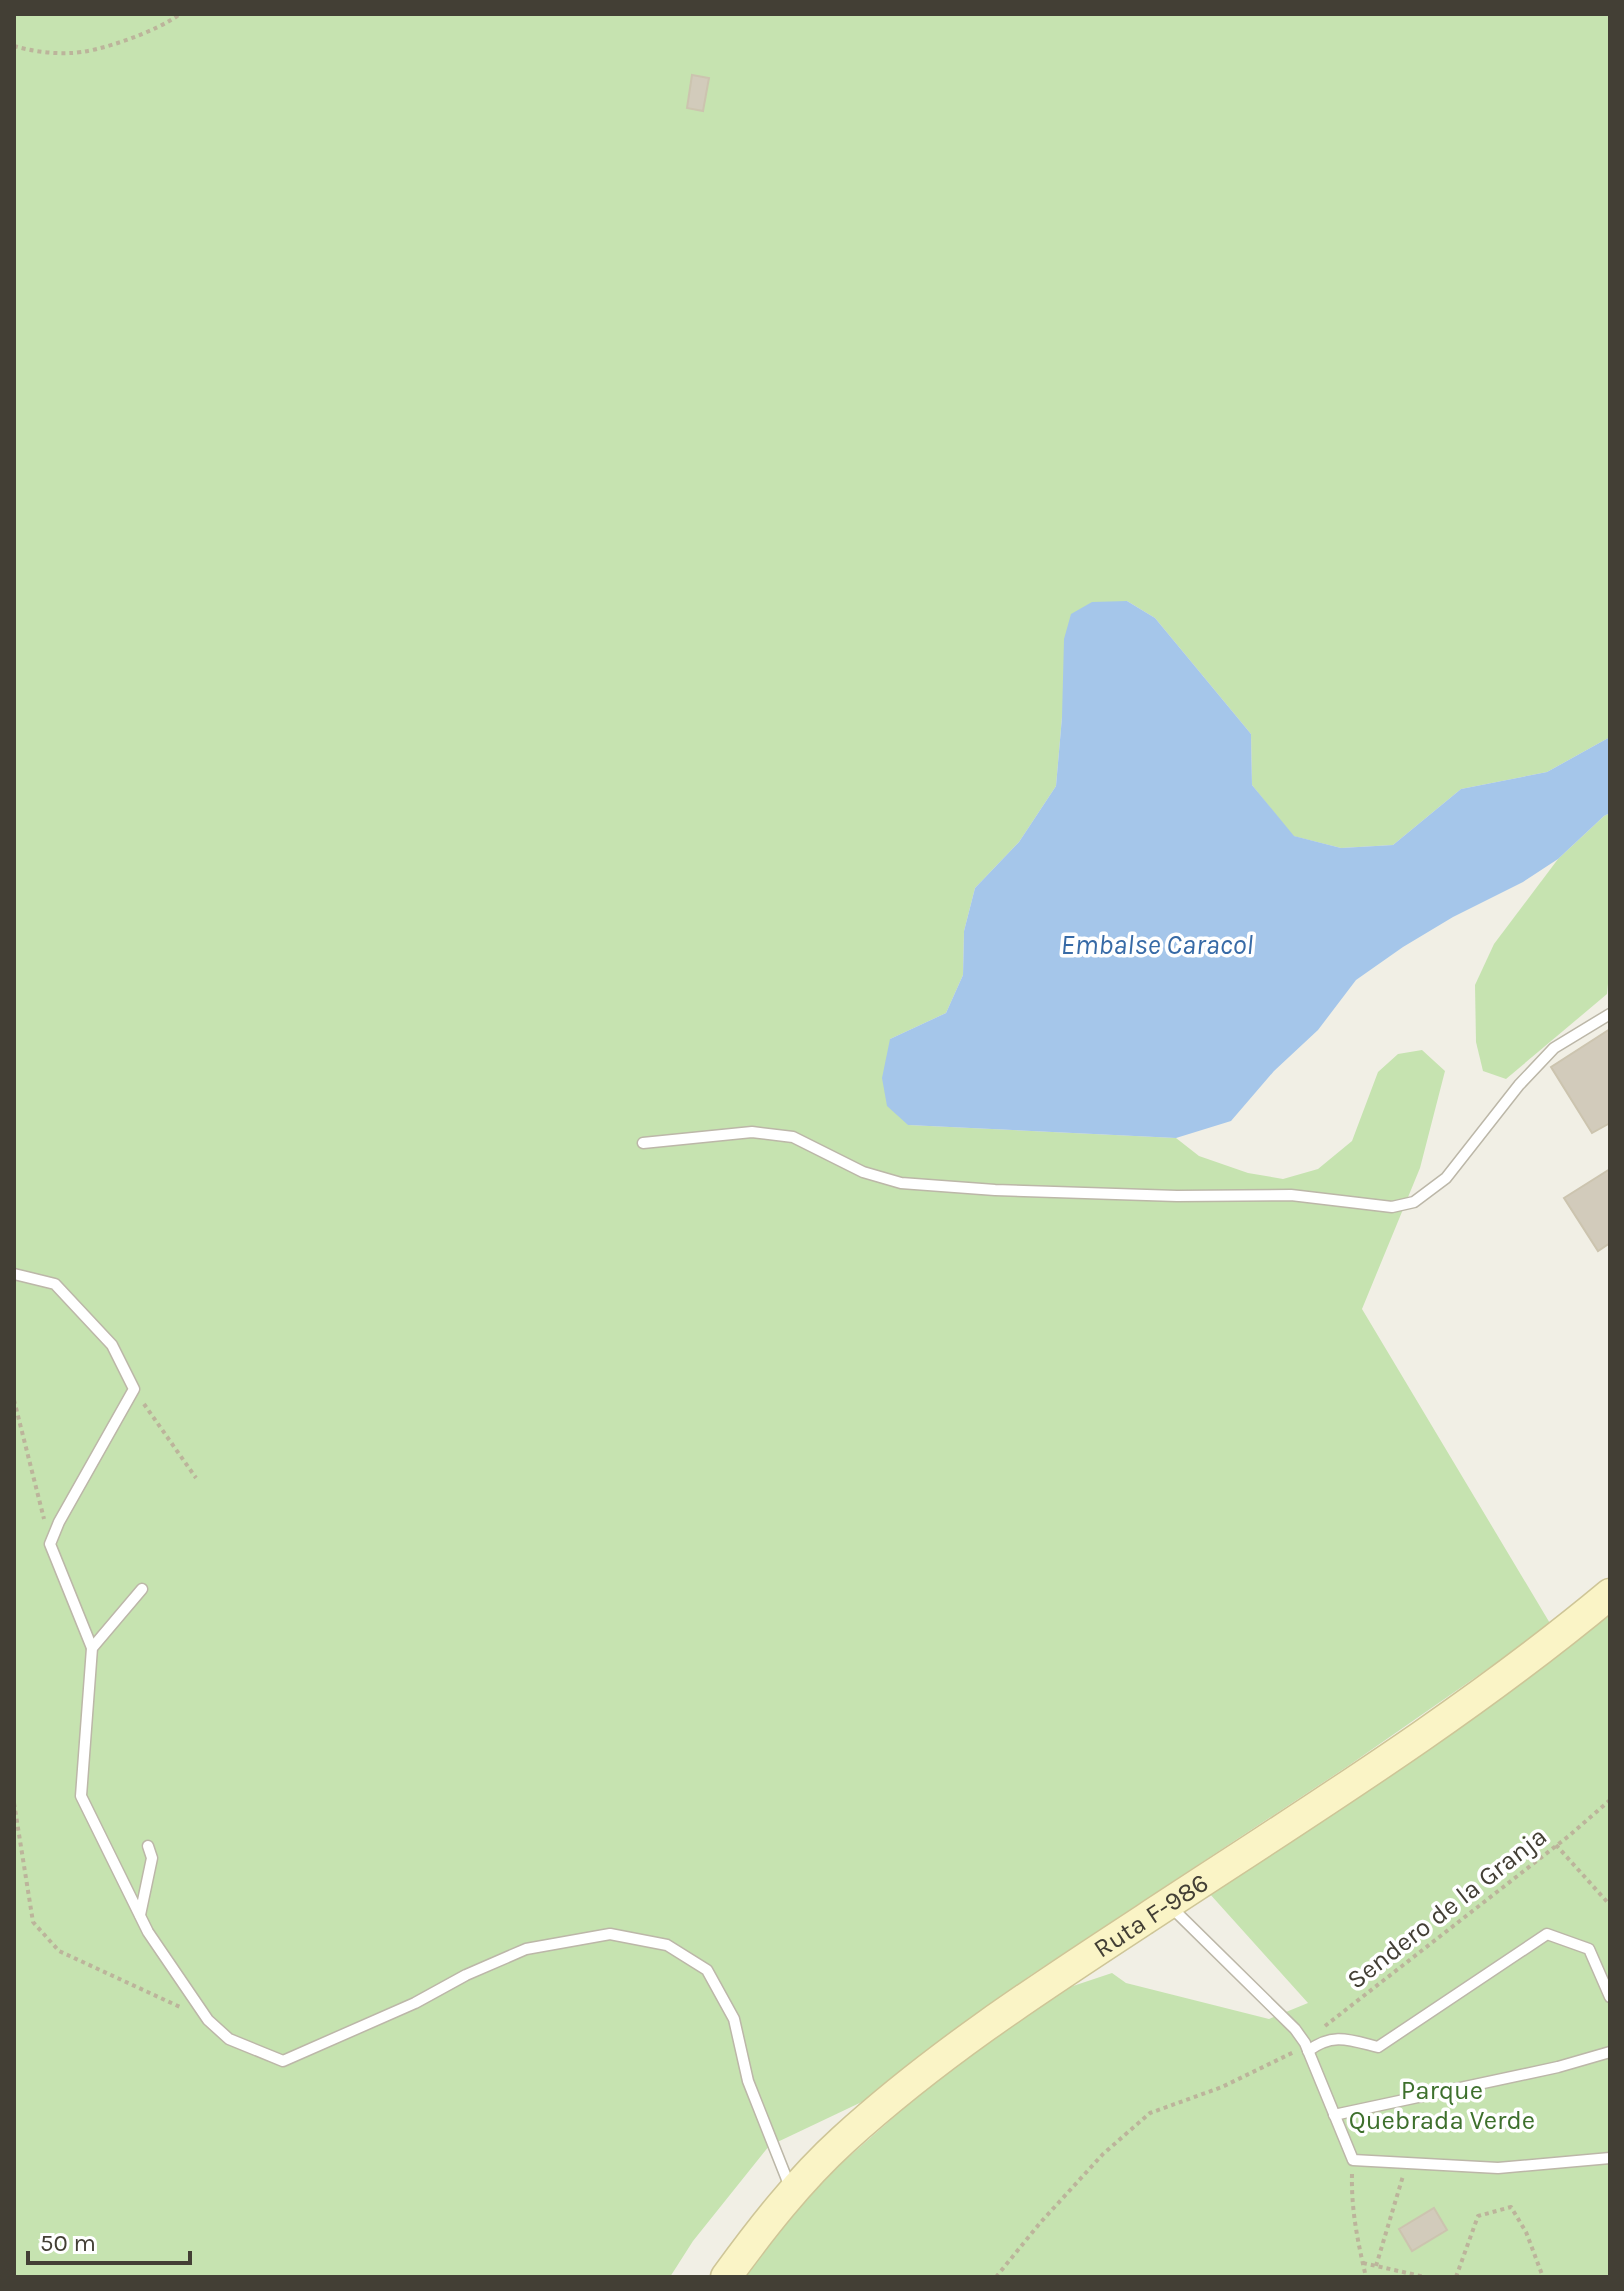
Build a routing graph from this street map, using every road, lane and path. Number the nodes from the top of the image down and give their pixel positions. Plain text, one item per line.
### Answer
1 (180, 14) edge
2 (14, 46) edge
3 (1610, 1014) edge
4 (643, 1143) dead end
5 (14, 1274) edge
6 (134, 1389) junction
7 (14, 1400) edge
8 (196, 1478) dead end
9 (50, 1544) junction
10 (142, 1589) dead end
11 (1610, 1594) edge
12 (92, 1648) junction
13 (1610, 1800) edge
14 (14, 1803) edge
15 (1556, 1845) junction
16 (148, 1846) dead end
17 (1168, 1904) junction
18 (1610, 1905) edge
19 (140, 1915) junction
20 (1610, 1997) edge
21 (208, 2020) junction
22 (1307, 2047) junction
23 (1610, 2052) edge
24 (1334, 2115) junction
25 (1610, 2158) edge
26 (1353, 2160) junction
27 (1406, 2163) junction
28 (792, 2193) junction
29 (1363, 2263) junction
30 (1376, 2266) junction
31 (726, 2277) edge
32 (996, 2277) edge
33 (1366, 2277) edge
34 (1425, 2277) edge
35 (1456, 2277) edge
36 (1543, 2277) edge

1 - 2 path
3 - 4 lane
5 - 6 lane
6 - 8 path
6 - 9 lane
7 - 9 path
9 - 12 lane
10 - 12 lane
11 - 17 main road, Ruta F-986
12 - 19 lane
13 - 15 path, Sendero de la Granja
14 - 21 path
15 - 18 path
15 - 22 path, Sendero de la Granja
16 - 19 lane
17 - 22 lane
17 - 28 main road, Ruta F-986
19 - 21 lane
20 - 22 lane
21 - 28 lane
22 - 24 lane
22 - 32 path, Sendero de la Granja
23 - 24 lane
24 - 26 lane
25 - 27 lane
26 - 27 lane
26 - 29 path
27 - 30 path
28 - 31 main road, Ruta F-986
29 - 30 path
29 - 33 path
30 - 34 path
35 - 36 path

